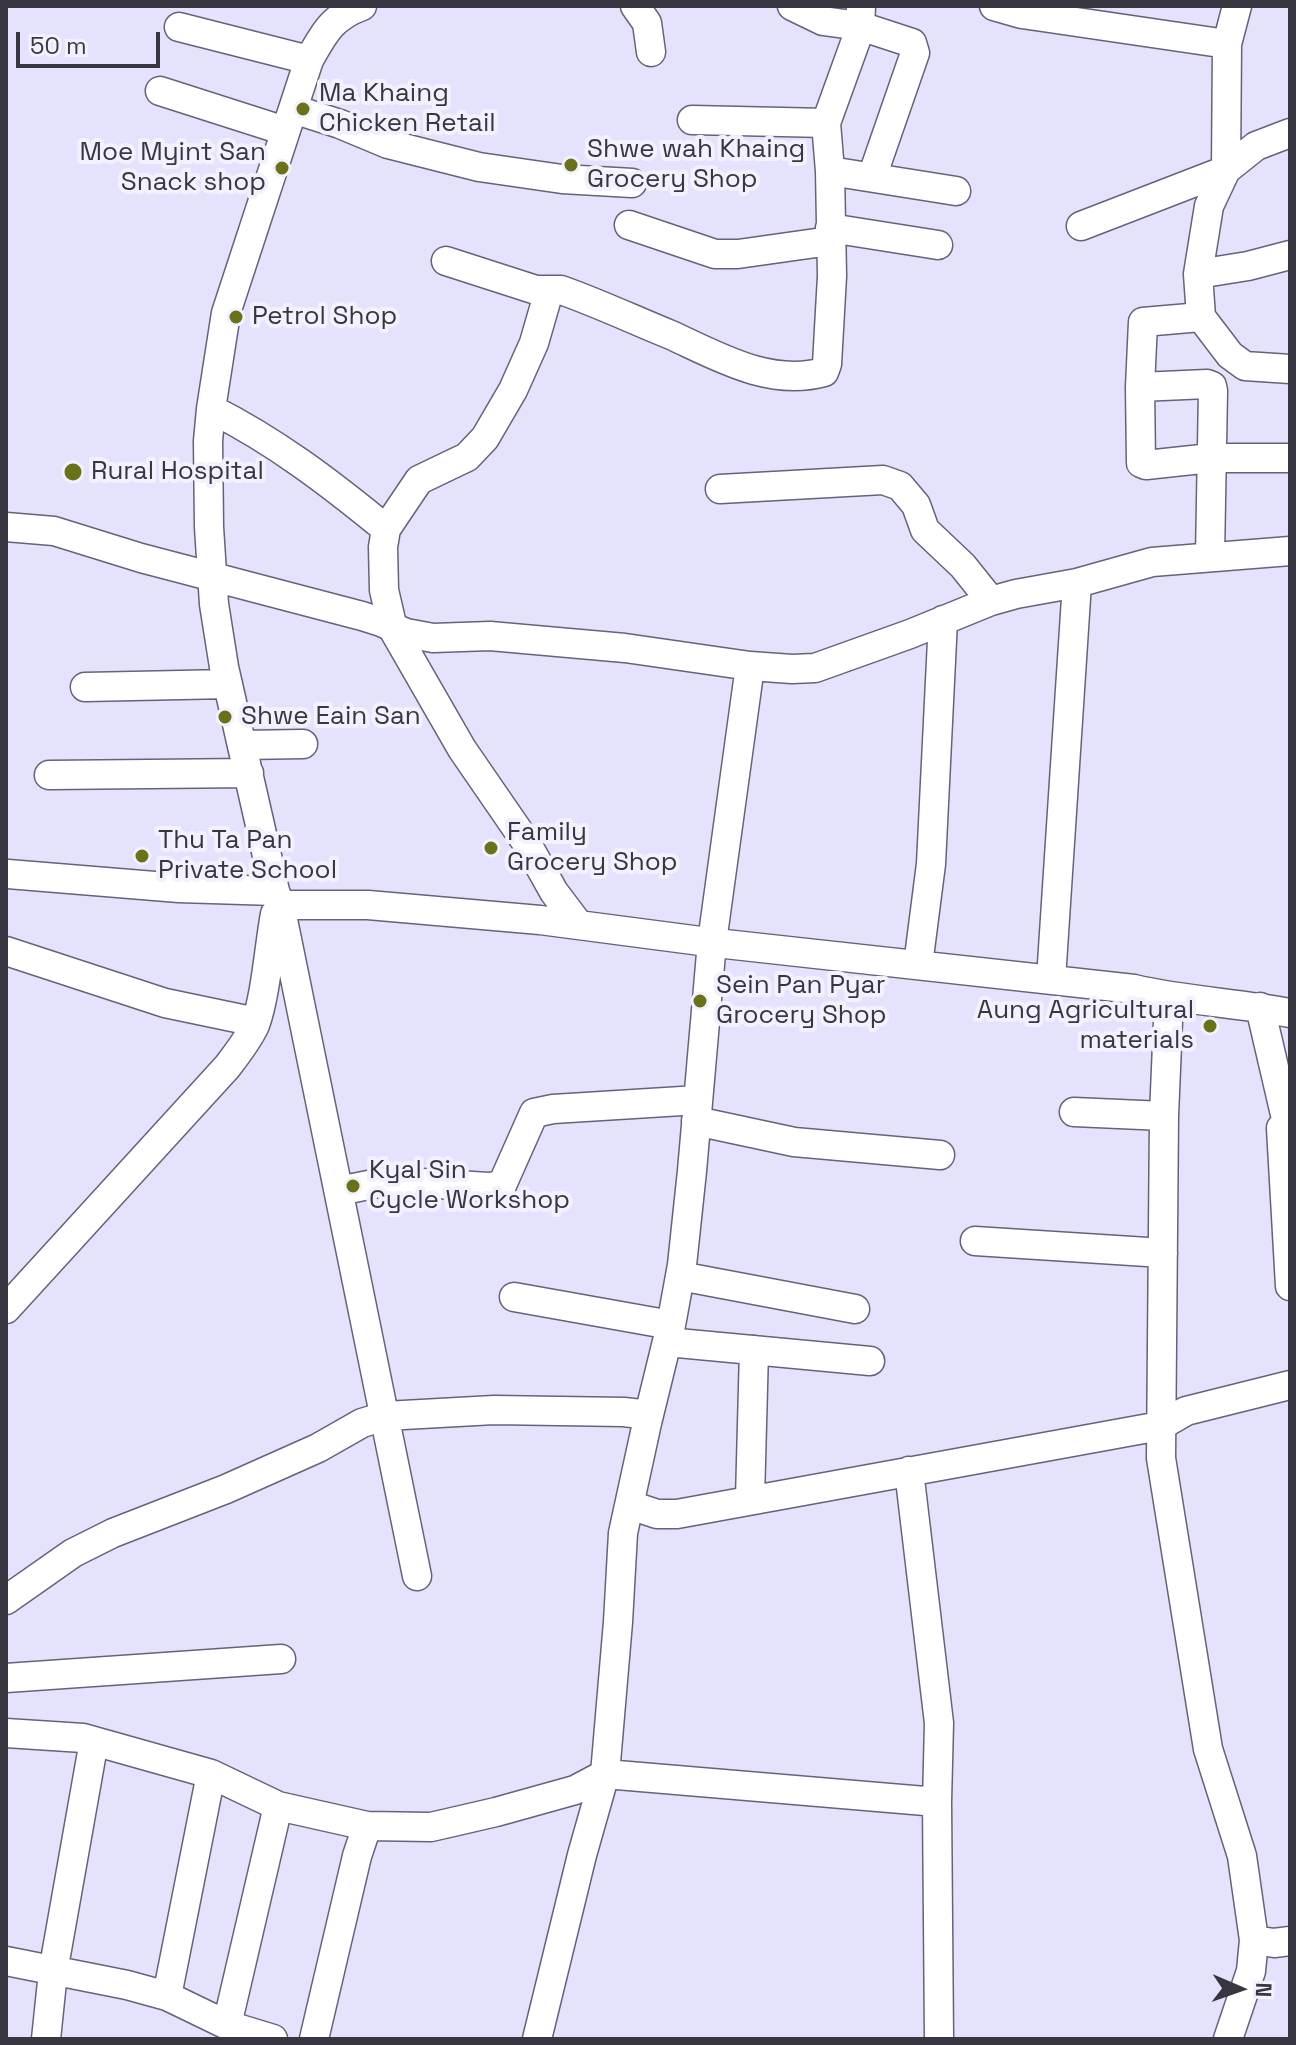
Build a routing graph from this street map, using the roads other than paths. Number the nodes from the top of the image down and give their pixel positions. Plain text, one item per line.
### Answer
1 (362, 6) edge
2 (635, 6) edge
3 (792, 6) edge
4 (994, 6) edge
5 (1237, 6) edge
6 (1022, 10) edge
7 (860, 16) edge
8 (179, 27) dead end
9 (1227, 44) junction
10 (651, 52) dead end
11 (309, 60) junction
12 (160, 91) dead end
13 (289, 120) junction
14 (692, 120) dead end
15 (826, 123) junction
16 (1290, 133) edge
17 (1226, 170) junction
18 (830, 171) junction
19 (872, 177) junction
20 (632, 183) dead end
21 (956, 191) dead end
22 (629, 225) dead end
23 (1081, 226) dead end
24 (830, 234) junction
25 (938, 245) dead end
26 (1290, 255) edge
27 (446, 261) dead end
28 (1198, 274) junction
29 (549, 291) junction
30 (1201, 317) junction
31 (1290, 369) edge
32 (1140, 387) junction
33 (211, 409) junction
34 (1211, 458) junction
35 (1290, 458) edge
36 (720, 489) dead end
37 (6, 527) edge
38 (386, 529) junction
39 (1290, 551) edge
40 (1210, 556) junction
41 (212, 577) junction
42 (1077, 583) junction
43 (991, 601) junction
44 (943, 620) junction
45 (393, 629) junction
46 (750, 666) junction
47 (228, 684) junction
48 (85, 687) dead end
49 (303, 744) dead end
50 (243, 745) junction
51 (249, 773) junction
52 (49, 775) dead end
53 (8, 874) dead end
54 (278, 898) junction
55 (579, 925) junction
56 (712, 942) junction
57 (6, 951) edge
58 (918, 965) junction
59 (1051, 979) junction
60 (1169, 997) junction
61 (1260, 1007) junction
62 (1290, 1013) edge
63 (256, 1022) junction
64 (697, 1110) junction
65 (1074, 1112) dead end
66 (1164, 1116) junction
67 (1288, 1123) edge
68 (940, 1155) dead end
69 (339, 1191) junction
70 (975, 1241) dead end
71 (1163, 1253) junction
72 (680, 1276) junction
73 (1290, 1286) edge
74 (514, 1297) dead end
75 (6, 1309) edge
76 (855, 1309) dead end
77 (669, 1333) junction
78 (754, 1350) junction
79 (870, 1361) dead end
80 (1290, 1385) edge
81 (649, 1415) junction
82 (385, 1416) junction
83 (1160, 1426) junction
84 (909, 1471) junction
85 (750, 1499) junction
86 (630, 1505) junction
87 (417, 1576) dead end
88 (6, 1600) edge
89 (281, 1659) dead end
90 (6, 1678) edge
91 (6, 1733) edge
92 (94, 1741) junction
93 (211, 1774) junction
94 (605, 1774) junction
95 (937, 1802) junction
96 (278, 1806) junction
97 (367, 1826) junction
98 (1254, 1940) junction
99 (1290, 1941) edge
100 (6, 1961) edge
101 (53, 1972) junction
102 (167, 1996) junction
103 (227, 2025) junction
104 (46, 2039) edge
105 (273, 2039) edge
106 (314, 2039) edge
107 (537, 2039) edge
108 (939, 2039) edge
109 (1228, 2039) edge

1 - 11 street
2 - 10 street
3 - 7 street
4 - 6 street
5 - 9 street
6 - 9 street
7 - 15 street
7 - 19 street
8 - 11 street
9 - 17 street
11 - 13 street
12 - 13 street
13 - 20 street
13 - 33 street
14 - 15 street
15 - 18 street
16 - 17 street
17 - 23 street
17 - 28 street
18 - 19 street
18 - 24 street
19 - 21 street
22 - 24 street
24 - 25 street
24 - 29 street
26 - 28 street
27 - 29 street
28 - 30 street
29 - 38 street
30 - 31 street
30 - 32 street
32 - 34 street
32 - 34 street
33 - 38 street
33 - 41 street
34 - 35 street
34 - 40 street
36 - 43 street
37 - 41 street
38 - 45 street
39 - 40 street
40 - 42 street
41 - 45 street
41 - 47 street
42 - 43 street
42 - 59 street
43 - 44 street
44 - 46 street
44 - 58 street
45 - 46 street
45 - 55 street
46 - 56 street
47 - 48 street
47 - 50 street
49 - 50 street
50 - 51 street
51 - 52 street
51 - 54 street
53 - 54 street
54 - 55 street
54 - 63 street
54 - 69 street
55 - 56 street
56 - 58 street
56 - 64 street
57 - 63 street
58 - 59 street
59 - 60 street
60 - 61 street
60 - 66 street
61 - 62 street
61 - 67 street
63 - 75 street
64 - 68 street
64 - 69 street
64 - 72 street
65 - 66 street
66 - 71 street
67 - 73 street
69 - 82 street
70 - 71 street
71 - 83 street
72 - 76 street
72 - 77 street
74 - 77 street
77 - 78 street
77 - 81 street
78 - 79 street
78 - 85 street
80 - 83 street
81 - 82 street
81 - 86 street
82 - 87 street
82 - 88 street
83 - 84 street
83 - 98 street
84 - 85 street
84 - 95 street
85 - 86 street
86 - 94 street
89 - 90 street
91 - 92 street
92 - 93 street
92 - 101 street
93 - 96 street
93 - 102 street
94 - 95 street
94 - 97 street
94 - 107 street
95 - 108 street
96 - 97 street
96 - 103 street
97 - 106 street
98 - 99 street
98 - 109 street
100 - 101 street
101 - 102 street
101 - 104 street
102 - 103 street
103 - 105 street

